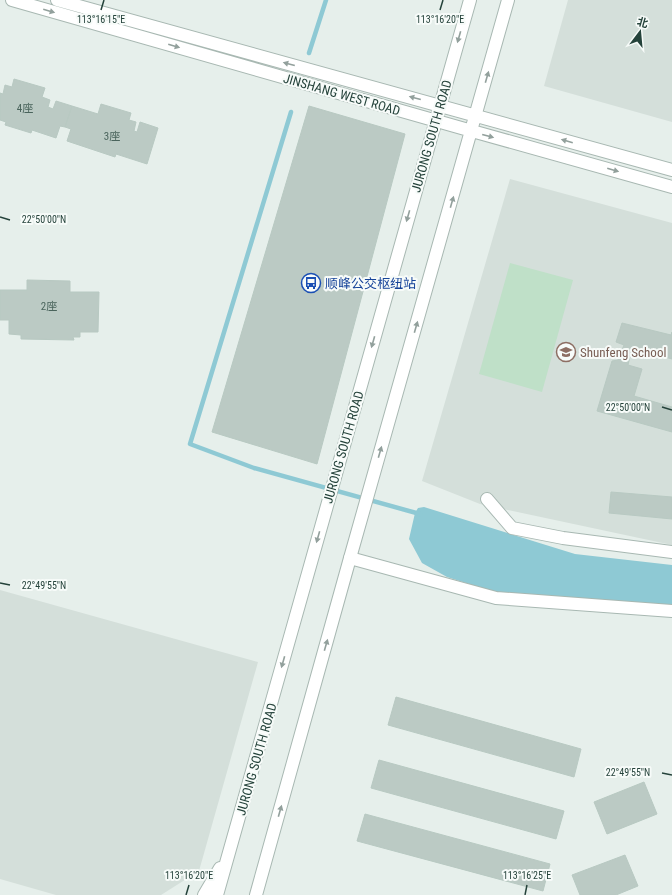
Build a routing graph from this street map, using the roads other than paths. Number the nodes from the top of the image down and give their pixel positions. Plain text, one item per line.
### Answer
1 (12, 0) edge
2 (57, 0) edge
3 (470, 0) edge
4 (508, 0) edge
5 (440, 105) junction
6 (476, 115) junction
7 (435, 121) junction
8 (472, 132) junction
9 (672, 170) edge
10 (672, 187) edge
11 (487, 499) dead end
12 (672, 552) edge
13 (350, 558) junction
14 (672, 611) edge
15 (234, 836) junction
16 (269, 848) junction
17 (204, 895) edge
18 (217, 895) edge
19 (256, 895) edge
20 (265, 895) edge

1 -> 7 street, JINSHANG WEST ROAD
5 -> 2 street, JINSHANG WEST ROAD
3 -> 5 street, JURONG SOUTH ROAD
6 -> 4 street
5 - 6 street, JINSHANG WEST ROAD
5 - 7 street, JURONG SOUTH ROAD
6 - 8 street
9 -> 6 street, JINSHANG WEST ROAD
7 - 8 street, JINSHANG WEST ROAD
7 -> 15 street, JURONG SOUTH ROAD
8 -> 10 street, JINSHANG WEST ROAD
13 -> 8 street
11 - 12 street
13 - 14 street
16 -> 13 street
15 - 17 street
15 - 18 street, JURONG SOUTH ROAD
16 - 19 street
16 - 20 street

